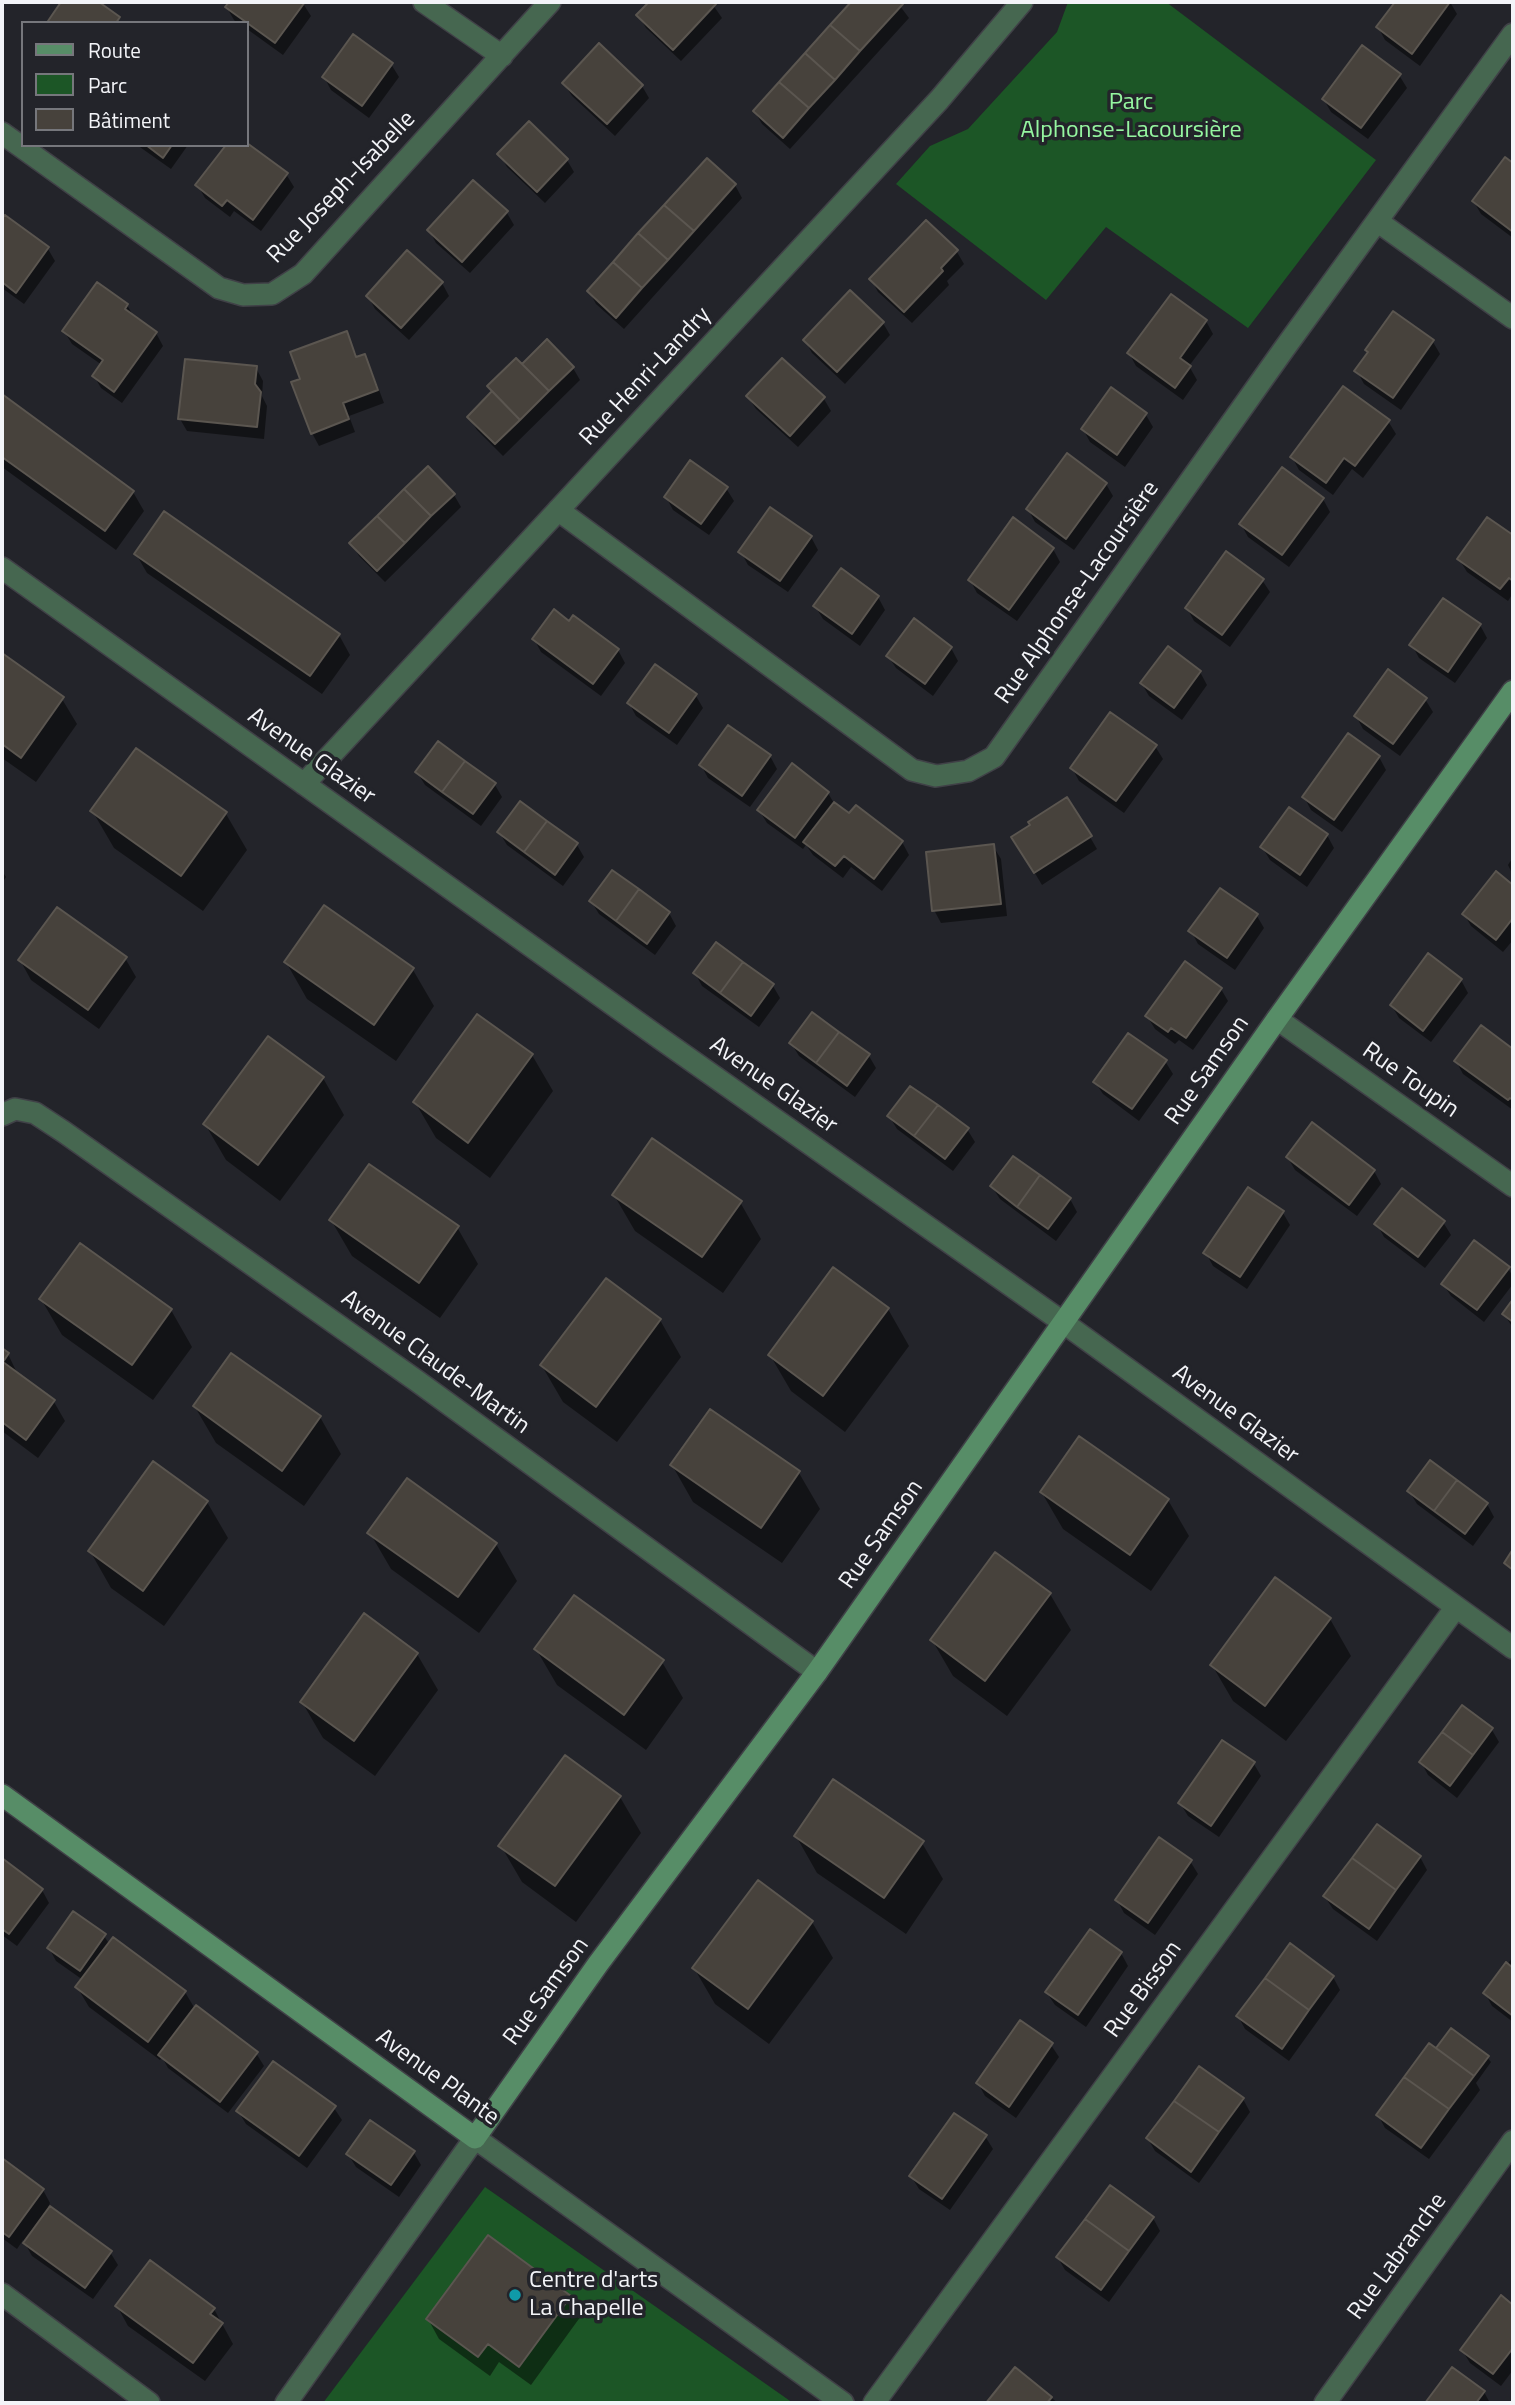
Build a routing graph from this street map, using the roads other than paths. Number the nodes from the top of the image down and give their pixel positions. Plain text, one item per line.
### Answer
1 (424, 2) edge
2 (550, 2) edge
3 (1019, 3) edge
4 (1513, 34) edge
5 (502, 56) junction
6 (2, 133) edge
7 (21, 147) edge
8 (22, 147) edge
9 (1377, 221) junction
10 (1513, 318) edge
11 (558, 510) junction
12 (2, 568) edge
13 (1513, 691) edge
14 (304, 784) junction
15 (1277, 1019) junction
16 (8, 1112) edge
17 (1513, 1186) edge
18 (1064, 1323) junction
19 (1456, 1607) junction
20 (1513, 1648) edge
21 (817, 1672) junction
22 (2, 1795) edge
23 (475, 2138) junction
24 (1513, 2141) edge
25 (2, 2294) edge
26 (149, 2403) edge
27 (286, 2403) edge
28 (843, 2403) edge
29 (874, 2403) edge
30 (1325, 2403) edge

1 - 5 street
2 - 5 street, Rue Joseph-Isabelle
3 - 11 street, Rue Henri-Landry
4 - 9 street, Rue Alphonse-Lacoursière
5 - 8 street, Rue Joseph-Isabelle
6 - 7 street, Rue Joseph-Isabelle
9 - 10 street
9 - 11 street, Rue Alphonse-Lacoursière
11 - 14 street, Rue Henri-Landry
12 - 14 street, Avenue Glazier
13 - 15 street, Rue Samson
14 - 18 street, Avenue Glazier
15 - 17 street, Rue Toupin
15 - 18 street, Rue Samson
16 - 21 street, Avenue Claude-Martin
18 - 19 street, Avenue Glazier
18 - 21 street, Rue Samson
19 - 20 street, Avenue Glazier
19 - 29 street, Rue Bisson
21 - 23 street, Rue Samson
22 - 23 street, Avenue Plante
23 - 27 street, Rue Samson
23 - 28 street, Avenue Plante
24 - 30 street, Rue Labranche
25 - 26 street

